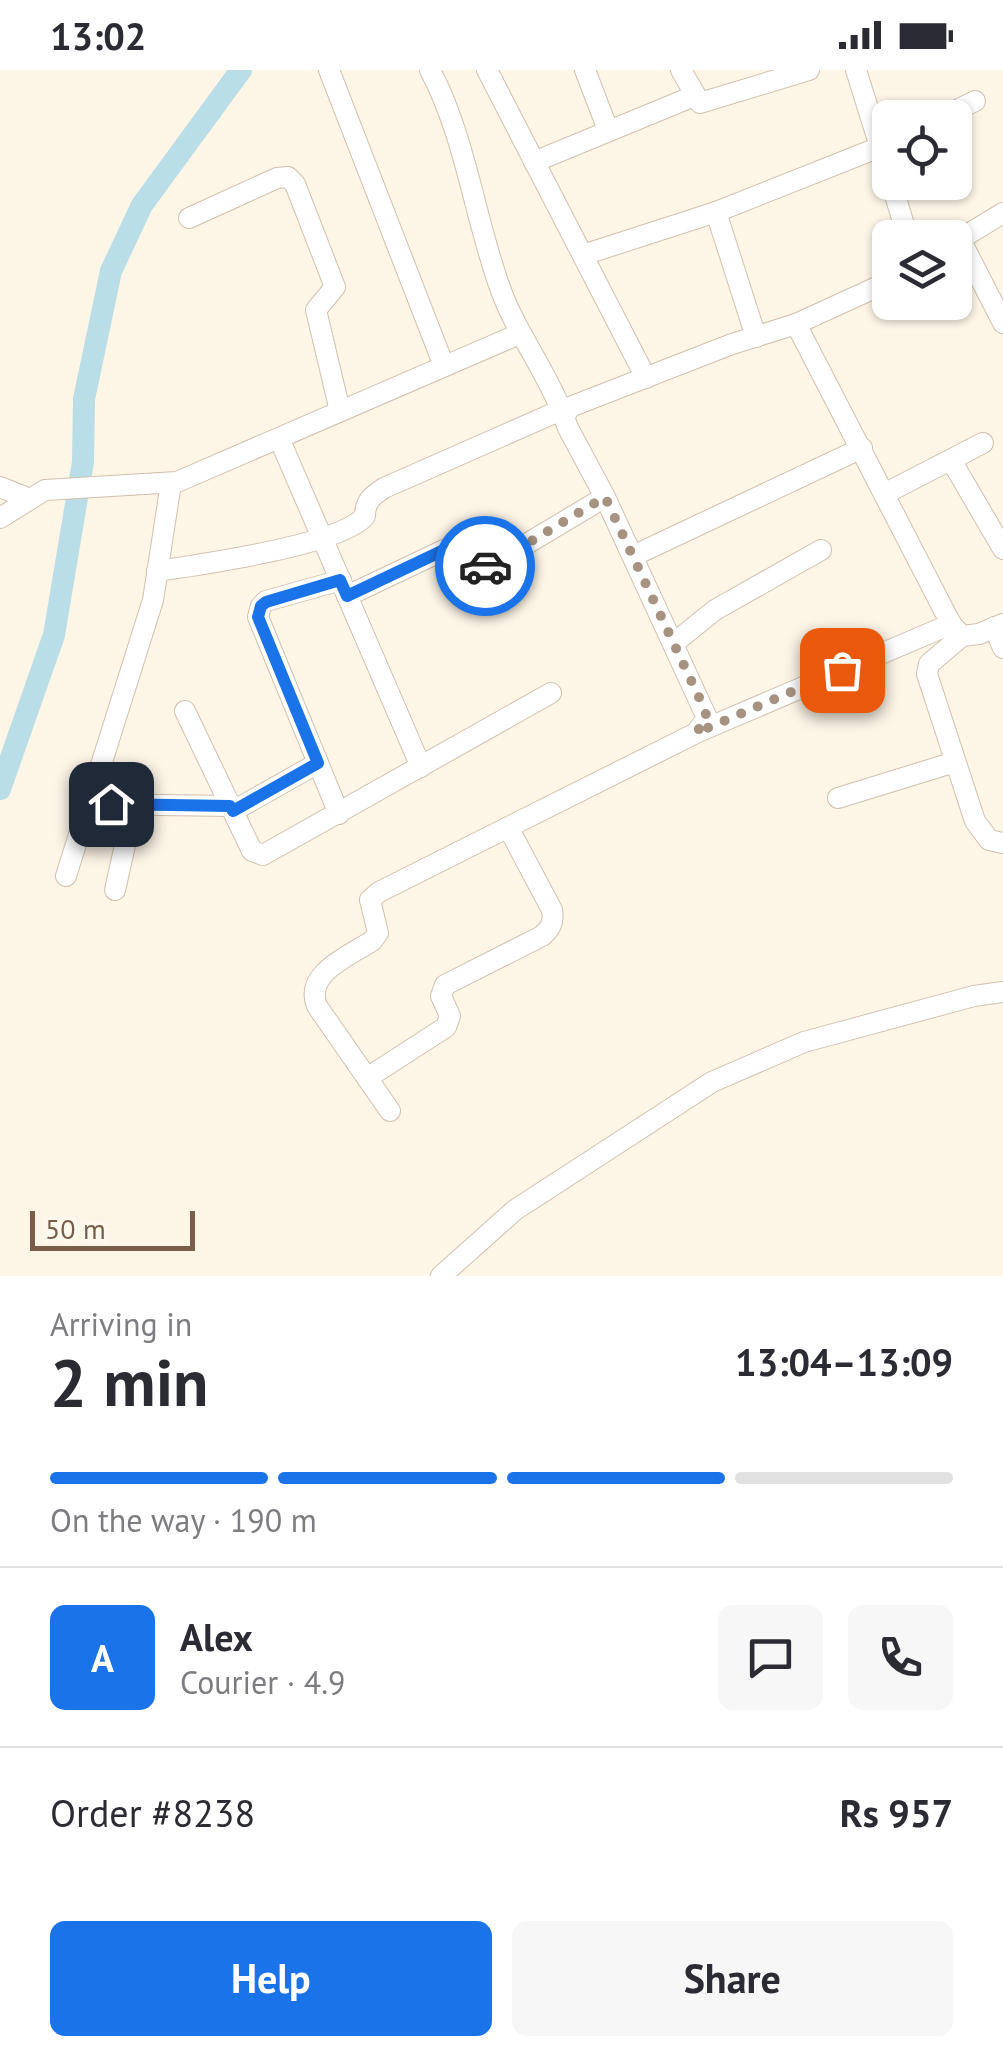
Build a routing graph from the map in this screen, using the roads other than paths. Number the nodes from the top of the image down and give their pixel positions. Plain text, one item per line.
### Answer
1 (328, 70) edge
2 (430, 70) edge
3 (488, 70) edge
4 (585, 70) edge
5 (681, 70) edge
6 (809, 70) edge
7 (856, 70) edge
8 (694, 96) junction
9 (872, 111) edge
10 (608, 130) junction
11 (872, 150) edge
12 (534, 162) junction
13 (716, 212) junction
14 (1003, 212) edge
15 (189, 218) dead end
16 (972, 232) edge
17 (583, 255) junction
18 (972, 267) edge
19 (872, 290) edge
20 (1003, 323) edge
21 (796, 324) junction
22 (519, 334) junction
23 (756, 337) junction
24 (444, 366) junction
25 (646, 378) junction
26 (340, 411) junction
27 (563, 413) junction
28 (279, 438) junction
29 (983, 443) dead end
30 (862, 448) junction
31 (951, 460) junction
32 (171, 483) junction
33 (0, 487) edge
34 (886, 493) junction
35 (605, 497) junction
36 (30, 498) junction
37 (0, 518) edge
38 (322, 536) junction
39 (1000, 538) edge
40 (821, 550) dead end
41 (633, 556) junction
42 (157, 571) junction
43 (344, 588) junction
44 (998, 626) edge
45 (957, 630) junction
46 (674, 643) junction
47 (1003, 648) edge
48 (552, 694) dead end
49 (185, 710) dead end
50 (696, 733) junction
51 (955, 762) junction
52 (318, 763) junction
53 (421, 768) junction
54 (838, 798) dead end
55 (89, 804) junction
56 (134, 804) junction
57 (232, 809) junction
58 (339, 814) junction
59 (509, 828) junction
60 (1003, 843) edge
61 (66, 876) dead end
62 (115, 890) dead end
63 (1003, 992) edge
64 (366, 1078) junction
65 (390, 1112) dead end
66 (441, 1276) edge

1 - 24 street
2 - 22 street
3 - 12 street
4 - 10 street
5 - 8 street
6 - 8 street
7 - 9 street
8 - 10 street
10 - 12 street
11 - 13 street
12 - 17 street
13 - 17 street
13 - 23 street
14 - 16 street
15 - 26 street
17 - 25 street
18 - 20 street
19 - 21 street
21 - 23 street
21 - 30 street
22 - 24 street
22 - 27 street
23 - 25 street
24 - 26 street
25 - 27 street
26 - 28 street
27 - 35 street
27 - 38 street
28 - 32 street
28 - 38 street
29 - 31 street
30 - 34 street
30 - 41 street
31 - 34 street
31 - 39 street
32 - 36 street
32 - 42 street
33 - 36 street
34 - 45 street
35 - 41 street
35 - 43 street
36 - 37 street
38 - 42 street
38 - 43 street
40 - 46 street
41 - 46 street
42 - 55 street
43 - 52 street
43 - 53 street
44 - 45 street
44 - 47 street
45 - 50 street
45 - 51 street
46 - 50 street
48 - 53 street
49 - 57 street
50 - 59 street
51 - 54 street
51 - 60 street
52 - 57 street
52 - 58 street
53 - 58 street
55 - 56 street
55 - 61 street
56 - 57 street
56 - 62 street
57 - 58 street
59 - 64 street
59 - 64 street
63 - 66 street
64 - 65 street

